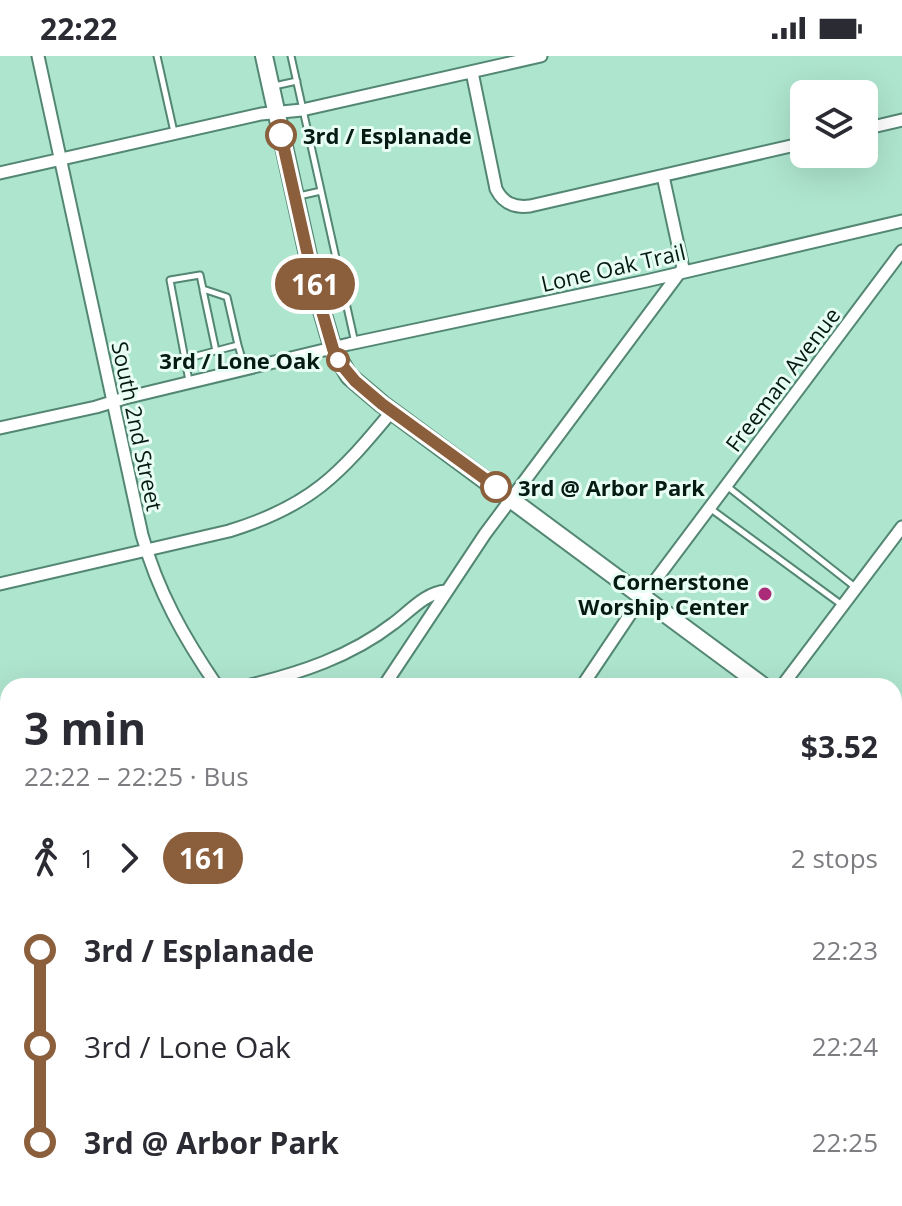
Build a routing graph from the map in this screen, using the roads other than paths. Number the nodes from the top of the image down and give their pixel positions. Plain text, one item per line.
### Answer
1 (38, 56) edge
2 (157, 56) edge
3 (264, 56) edge
4 (291, 56) edge
5 (541, 56) edge
6 (472, 72) junction
7 (297, 81) junction
8 (270, 87) junction
9 (302, 110) junction
10 (276, 113) junction
11 (902, 120) edge
12 (878, 126) edge
13 (174, 133) junction
14 (790, 146) edge
15 (61, 160) junction
16 (0, 173) edge
17 (663, 176) junction
18 (321, 191) junction
19 (296, 197) junction
20 (902, 221) edge
21 (902, 251) edge
22 (680, 273) junction
23 (203, 289) junction
24 (355, 343) junction
25 (238, 345) junction
26 (333, 349) junction
27 (216, 351) junction
28 (185, 359) junction
29 (245, 370) junction
30 (189, 383) junction
31 (112, 401) junction
32 (392, 411) junction
33 (0, 428) edge
34 (727, 486) junction
35 (511, 498) junction
36 (710, 509) junction
37 (902, 527) edge
38 (146, 550) junction
39 (0, 584) edge
40 (857, 588) junction
41 (446, 591) junction
42 (644, 597) junction
43 (843, 606) junction
44 (212, 678) edge
45 (273, 678) edge
46 (389, 678) edge
47 (588, 678) edge
48 (752, 678) edge
49 (788, 678) edge

1 - 15 street, South 2nd Street
2 - 13 lane
3 - 8 street
4 - 7 lane
5 - 6 street
6 - 9 street
6 - 17 street
7 - 8 lane
7 - 9 lane
8 - 10 street
9 - 10 street
9 - 18 lane
10 - 13 street
10 - 19 street
11 - 12 street
13 - 15 street
14 - 17 street
15 - 16 street
15 - 31 street, South 2nd Street
17 - 22 street
18 - 19 lane
18 - 24 lane
19 - 26 street
20 - 22 street, Lone Oak Trail
21 - 34 street, Freeman Avenue
22 - 24 street, Lone Oak Trail
22 - 35 street
23 - 25 lane
23 - 27 lane
23 - 28 lane
24 - 26 street, Lone Oak Trail
25 - 27 lane
25 - 29 lane
26 - 29 street, Lone Oak Trail
26 - 32 street
27 - 28 lane
28 - 30 lane
29 - 30 street, Lone Oak Trail
30 - 31 street, Lone Oak Trail
31 - 33 street, Lone Oak Trail
31 - 38 street, South 2nd Street
32 - 35 street
32 - 38 street
34 - 36 street, Freeman Avenue
34 - 40 lane
35 - 41 street
35 - 42 street
36 - 42 street, Freeman Avenue
36 - 43 lane
37 - 40 street
38 - 39 street
38 - 44 street, South 2nd Street
40 - 43 street
41 - 45 street
41 - 46 street
42 - 47 street, Freeman Avenue
42 - 48 street
43 - 49 street

